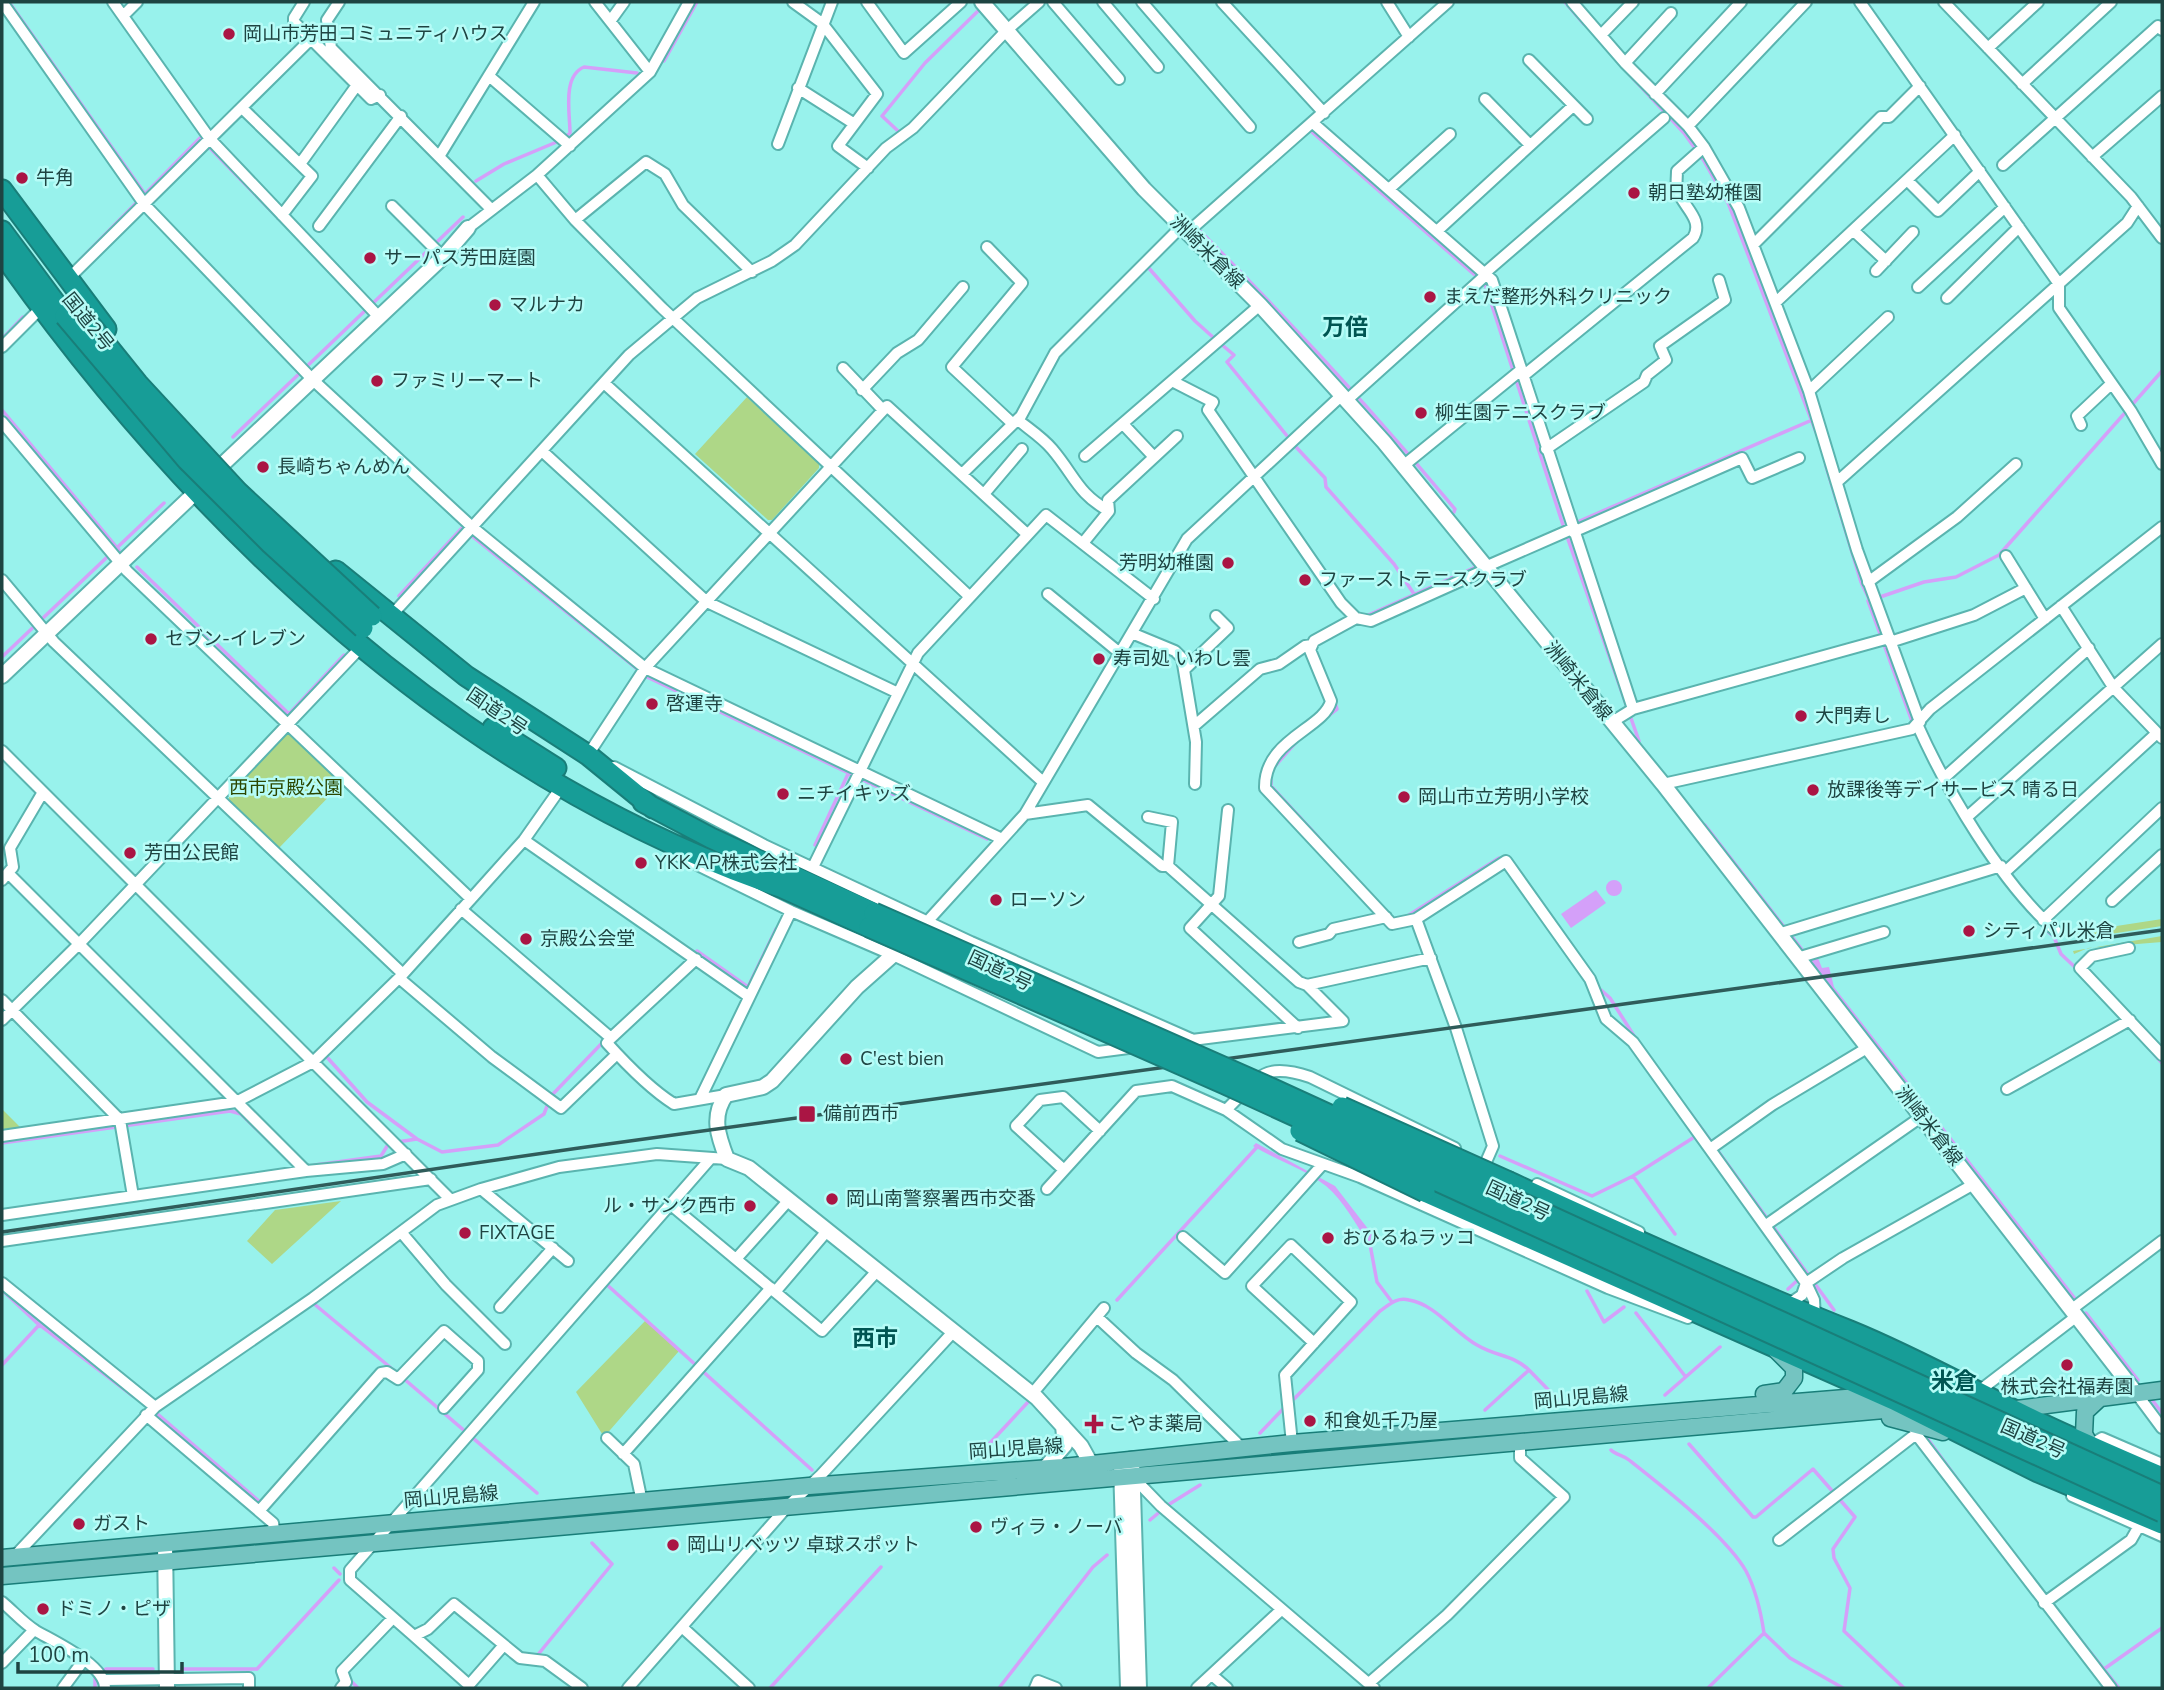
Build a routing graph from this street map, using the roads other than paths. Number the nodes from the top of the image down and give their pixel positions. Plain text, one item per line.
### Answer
1 (2, 2) edge
2 (113, 2) edge
3 (137, 2) edge
4 (304, 2) edge
5 (339, 2) edge
6 (534, 2) edge
7 (595, 2) edge
8 (624, 2) edge
9 (689, 2) edge
10 (793, 2) edge
11 (832, 2) edge
12 (867, 2) edge
13 (961, 2) edge
14 (982, 2) edge
15 (1039, 2) edge
16 (1053, 2) edge
17 (1103, 2) edge
18 (1142, 2) edge
19 (1222, 2) edge
20 (1387, 2) edge
21 (1448, 2) edge
22 (1633, 2) edge
23 (1741, 2) edge
24 (1806, 2) edge
25 (1860, 2) edge
26 (1944, 2) edge
27 (2038, 2) edge
28 (2111, 2) edge
29 (1576, 4) edge
30 (1671, 13) dead end
31 (123, 16) junction
32 (611, 20) junction
33 (822, 23) junction
34 (1007, 30) junction
35 (2162, 30) edge
36 (1601, 35) junction
37 (1409, 37) junction
38 (310, 40) junction
39 (1988, 48) junction
40 (1529, 60) dead end
41 (1625, 63) junction
42 (1158, 67) dead end
43 (650, 72) junction
44 (489, 76) junction
45 (1119, 79) dead end
46 (2022, 84) junction
47 (357, 85) junction
48 (1920, 86) junction
49 (798, 88) junction
50 (1656, 94) junction
51 (380, 95) junction
52 (2162, 96) edge
53 (1485, 99) dead end
54 (1573, 106) junction
55 (242, 108) junction
56 (1324, 114) junction
57 (401, 116) junction
58 (1664, 118) dead end
59 (2055, 118) junction
60 (1587, 119) dead end
61 (853, 123) junction
62 (1313, 123) junction
63 (1688, 126) junction
64 (1250, 127) dead end
65 (1450, 134) dead end
66 (1955, 135) junction
67 (207, 142) junction
68 (565, 142) junction
69 (778, 144) dead end
70 (1530, 145) junction
71 (1700, 150) junction
72 (440, 155) junction
73 (2092, 157) junction
74 (300, 164) junction
75 (2003, 164) dead end
76 (868, 168) junction
77 (1980, 171) junction
78 (537, 174) junction
79 (1908, 181) junction
80 (1389, 189) junction
81 (2, 190) edge
82 (142, 200) junction
83 (392, 206) dead end
84 (2005, 206) junction
85 (2138, 206) junction
86 (490, 208) junction
87 (2, 209) edge
88 (282, 215) junction
89 (575, 220) junction
90 (319, 226) dead end
91 (2019, 226) junction
92 (468, 228) joint
93 (1185, 229) junction
94 (2, 231) edge
95 (1437, 231) junction
96 (1855, 232) junction
97 (1913, 232) dead end
98 (2162, 238) edge
99 (1754, 244) junction
100 (987, 247) dead end
101 (437, 251) junction
102 (2, 253) edge
103 (1886, 261) junction
104 (1876, 271) dead end
105 (752, 272) junction
106 (1484, 276) junction
107 (67, 280) junction
108 (1718, 280) dead end
109 (2059, 284) junction
110 (963, 287) dead end
111 (1918, 287) dead end
112 (1947, 298) dead end
113 (1776, 302) junction
114 (1260, 305) junction
115 (41, 308) junction
116 (373, 311) junction
117 (71, 312) junction
118 (1888, 317) dead end
119 (673, 319) junction
120 (2, 347) edge
121 (843, 368) dead end
122 (1519, 373) junction
123 (307, 374) junction
124 (1174, 382) junction
125 (604, 383) junction
126 (2110, 385) junction
127 (862, 390) junction
128 (1810, 391) junction
129 (1349, 396) junction
130 (883, 410) junction
131 (2, 422) edge
132 (1015, 422) junction
133 (1122, 424) junction
134 (2081, 425) dead end
135 (1177, 436) dead end
136 (1022, 449) dead end
137 (1546, 449) junction
138 (542, 451) junction
139 (1086, 456) dead end
140 (1154, 457) junction
141 (1799, 458) dead end
142 (1409, 461) junction
143 (223, 464) junction
144 (2016, 464) dead end
145 (2162, 464) edge
146 (830, 467) junction
147 (962, 474) junction
148 (1255, 477) junction
149 (1838, 482) junction
150 (196, 492) junction
151 (984, 494) junction
152 (1109, 511) junction
153 (2162, 527) edge
154 (1570, 529) junction
155 (469, 530) junction
156 (771, 533) junction
157 (1027, 534) junction
158 (1083, 543) junction
159 (2006, 556) dead end
160 (114, 557) junction
161 (1486, 568) junction
162 (2, 580) edge
163 (1868, 582) junction
164 (2026, 588) junction
165 (1048, 594) dead end
166 (969, 596) junction
167 (1154, 599) junction
168 (707, 602) junction
169 (2061, 606) junction
170 (1216, 615) dead end
171 (1358, 619) junction
172 (2045, 619) junction
173 (372, 626) junction
174 (40, 627) junction
175 (1134, 634) junction
176 (1886, 640) junction
177 (2162, 644) edge
178 (1312, 645) junction
179 (2088, 648) junction
180 (1121, 654) junction
181 (912, 664) junction
182 (1184, 670) junction
183 (643, 671) junction
184 (2, 676) edge
185 (2113, 687) junction
186 (896, 692) junction
187 (1629, 711) junction
188 (1612, 722) junction
189 (1919, 723) junction
190 (289, 725) junction
191 (1194, 726) junction
192 (2160, 736) edge
193 (2, 751) edge
194 (588, 755) junction
195 (856, 774) junction
196 (1945, 777) junction
197 (1043, 782) junction
198 (1195, 784) dead end
199 (1662, 784) junction
200 (562, 786) junction
201 (43, 792) junction
202 (221, 798) junction
203 (653, 808) junction
204 (2162, 808) edge
205 (1228, 810) dead end
206 (1025, 814) junction
207 (1148, 817) dead end
208 (1967, 817) junction
209 (1000, 838) junction
210 (524, 840) junction
211 (2162, 855) edge
212 (1168, 866) junction
213 (813, 867) junction
214 (2003, 869) junction
215 (5, 877) edge
216 (136, 885) junction
217 (786, 889) junction
218 (471, 899) junction
219 (2112, 901) dead end
220 (1212, 904) junction
221 (461, 909) junction
222 (791, 911) junction
223 (1386, 917) junction
224 (1416, 919) junction
225 (872, 920) junction
226 (2043, 920) junction
227 (928, 921) junction
228 (2056, 931) dead end
229 (1784, 932) junction
230 (1884, 932) dead end
231 (1299, 942) dead end
232 (79, 944) junction
233 (2129, 948) dead end
234 (893, 955) junction
235 (693, 957) junction
236 (1803, 957) junction
237 (1431, 958) junction
238 (401, 976) junction
239 (1307, 985) junction
240 (748, 996) junction
241 (2, 1000) edge
242 (12, 1010) junction
243 (2, 1020) edge
244 (2127, 1022) junction
245 (1298, 1028) junction
246 (609, 1037) junction
247 (1194, 1040) junction
248 (1867, 1048) junction
249 (2160, 1049) edge
250 (617, 1054) junction
251 (313, 1062) junction
252 (1225, 1084) junction
253 (1264, 1085) junction
254 (2007, 1089) dead end
255 (726, 1094) junction
256 (700, 1099) junction
257 (236, 1102) junction
258 (1226, 1110) junction
259 (1922, 1117) junction
260 (120, 1124) junction
261 (1100, 1131) junction
262 (2, 1136) edge
263 (1441, 1140) junction
264 (398, 1146) junction
265 (1713, 1147) junction
266 (711, 1158) junction
267 (727, 1159) junction
268 (1486, 1162) junction
269 (303, 1168) junction
270 (1064, 1170) junction
271 (1316, 1172) junction
272 (431, 1179) junction
273 (1974, 1184) junction
274 (481, 1189) junction
275 (1047, 1189) dead end
276 (133, 1196) junction
277 (450, 1199) junction
278 (1414, 1199) junction
279 (788, 1201) junction
280 (671, 1205) junction
281 (2, 1215) edge
282 (1770, 1223) junction
283 (827, 1231) junction
284 (401, 1232) junction
285 (1183, 1237) dead end
286 (2, 1241) edge
287 (2162, 1241) edge
288 (553, 1248) junction
289 (737, 1259) junction
290 (568, 1261) dead end
291 (1680, 1261) junction
292 (877, 1271) junction
293 (1806, 1279) junction
294 (2, 1283) edge
295 (773, 1290) junction
296 (1784, 1306) junction
297 (499, 1307) dead end
298 (2075, 1312) junction
299 (1815, 1320) junction
300 (954, 1331) junction
301 (1744, 1335) junction
302 (1314, 1343) junction
303 (505, 1344) dead end
304 (1771, 1346) junction
305 (2162, 1390) edge
306 (2136, 1393) junction
307 (1032, 1394) junction
308 (2100, 1398) junction
309 (1889, 1400) junction
310 (1990, 1402) junction
311 (1730, 1407) junction
312 (444, 1408) dead end
313 (151, 1411) junction
314 (1853, 1413) junction
315 (1061, 1422) junction
316 (1916, 1423) junction
317 (2162, 1428) edge
318 (607, 1438) dead end
319 (1293, 1443) junction
320 (1520, 1443) junction
321 (2090, 1445) junction
322 (1242, 1448) junction
323 (1994, 1452) junction
324 (623, 1454) junction
325 (1127, 1459) junction
326 (1091, 1464) junction
327 (2162, 1464) edge
328 (1045, 1468) junction
329 (2038, 1472) junction
330 (1128, 1478) junction
331 (2162, 1478) edge
332 (1092, 1481) junction
333 (809, 1486) junction
334 (2162, 1496) edge
335 (642, 1502) junction
336 (788, 1507) junction
337 (260, 1510) junction
338 (2162, 1512) edge
339 (392, 1524) junction
340 (2162, 1524) edge
341 (2139, 1526) junction
342 (275, 1534) junction
343 (2162, 1536) edge
344 (1779, 1540) dead end
345 (165, 1544) junction
346 (372, 1544) junction
347 (8, 1558) edge
348 (166, 1564) junction
349 (2, 1574) edge
350 (2047, 1601) junction
351 (2, 1602) edge
352 (1281, 1610) junction
353 (393, 1618) junction
354 (682, 1628) junction
355 (34, 1630) junction
356 (414, 1636) junction
357 (504, 1644) junction
358 (83, 1661) junction
359 (2, 1663) edge
360 (1212, 1675) junction
361 (102, 1678) edge
362 (167, 1683) edge
363 (1371, 1686) edge
364 (63, 1688) edge
365 (249, 1688) edge
366 (341, 1688) edge
367 (582, 1688) edge
368 (628, 1688) edge
369 (749, 1688) edge
370 (1035, 1688) edge
371 (1056, 1688) edge
372 (1128, 1688) edge
373 (1139, 1688) edge
374 (1197, 1688) edge
375 (1227, 1688) edge
376 (2111, 1688) edge

1 - 82 street
2 - 31 street
3 - 31 street
4 - 38 street
5 - 51 street
6 - 44 street
7 - 32 street
8 - 32 street
9 - 43 street
10 - 33 street
11 - 33 street
12 - 13 street
14 - 34 street, 洲崎米倉線
15 - 34 street
16 - 45 street
17 - 42 street
18 - 64 street
19 - 56 street
20 - 37 street
21 - 37 street
22 - 36 street
23 - 50 street
24 - 63 street
25 - 48 street
26 - 39 street
27 - 39 street
28 - 46 street
29 - 36 street
30 - 41 street
31 - 67 street
32 - 43 street
33 - 49 street
33 - 61 street
34 - 76 street
34 - 93 street, 洲崎米倉線
35 - 59 street
36 - 41 street
37 - 56 street
38 - 47 street
38 - 55 street
39 - 46 street
40 - 54 street
41 - 50 street
43 - 68 street
44 - 68 street
44 - 72 street
46 - 59 street
47 - 51 street
47 - 74 street
48 - 66 street
48 - 99 street
49 - 61 street
49 - 69 street
50 - 63 street
51 - 57 street
52 - 73 street
53 - 70 street
54 - 60 street
54 - 70 street
55 - 67 street
55 - 74 street
56 - 62 street
57 - 72 street
57 - 90 street
58 - 106 street
59 - 73 street
59 - 75 street
61 - 76 street
62 - 80 street
62 - 93 street
63 - 71 street
65 - 80 street
66 - 77 street
66 - 79 street
67 - 82 street
67 - 88 street
68 - 78 street
70 - 95 street
71 - 99 street
71 - 122 street
72 - 86 street
73 - 85 street
74 - 88 street
76 - 105 street
77 - 79 street
77 - 84 street
78 - 86 street
78 - 89 street
79 - 96 street
80 - 95 street
81 - 107 highway
82 - 107 street
82 - 123 street
83 - 101 street
84 - 91 street
84 - 111 street
85 - 98 street
85 - 109 street
86 - 92 street
87 - 117 highway, 国道2号
88 - 116 street
89 - 105 street
89 - 119 street
91 - 109 street
91 - 112 street
92 - 101 street
93 - 114 street, 洲崎米倉線
93 - 132 street
94 - 117 highway, 国道2号
95 - 106 street
96 - 103 street
96 - 113 street
97 - 103 street
99 - 113 street
100 - 132 street
101 - 116 street
102 - 115 highway
103 - 104 street
105 - 119 street
106 - 122 street
106 - 129 street
107 - 143 highway
108 - 137 street
109 - 126 street
109 - 149 street
110 - 127 street
113 - 128 street
114 - 124 street
114 - 129 street, 洲崎米倉線
115 - 120 street
115 - 150 highway
116 - 123 street
117 - 173 highway, 国道2号, bridge
118 - 128 street
119 - 125 street
119 - 146 street
121 - 127 street
122 - 137 street
122 - 142 street
123 - 143 street
123 - 155 street
124 - 133 street
124 - 148 street
125 - 138 street
125 - 156 street
126 - 134 street
126 - 145 street
127 - 130 street
128 - 149 street
129 - 142 street, 洲崎米倉線
129 - 148 street
130 - 146 street
130 - 147 street
131 - 160 street
132 - 147 street
132 - 152 street
133 - 139 street
133 - 140 street
135 - 140 street
136 - 151 street
137 - 154 street
138 - 155 street
138 - 168 street
140 - 152 street
141 - 154 street
142 - 161 street, 洲崎米倉線
143 - 150 street
143 - 173 highway
144 - 163 street
146 - 156 street
146 - 166 street
147 - 151 street
148 - 167 street
148 - 171 street
149 - 163 street
150 - 160 street
150 - 173 highway
151 - 157 street
152 - 158 street
153 - 169 street
154 - 161 street
154 - 187 street
155 - 173 street
155 - 183 street
156 - 168 street
156 - 181 street
157 - 158 street
157 - 166 street
158 - 167 street
159 - 164 street
160 - 174 street
160 - 190 street
161 - 171 street
161 - 188 street, 洲崎米倉線
162 - 174 street
163 - 176 street
164 - 172 street
164 - 176 street
165 - 180 street
166 - 181 street
167 - 175 street
168 - 183 street
168 - 186 street
169 - 172 street
169 - 179 street
170 - 182 street
171 - 178 street
172 - 189 street
173 - 190 street
173 - 194 highway
173 - 200 highway
173 - 203 highway, 国道2号
173 - 217 highway, 国道2号
174 - 184 street
174 - 202 street
175 - 180 street
175 - 182 street
176 - 187 street
176 - 189 street
177 - 185 street
178 - 191 street
178 - 223 street
179 - 185 street
179 - 196 street
180 - 197 street
181 - 186 street
181 - 197 street
182 - 191 street
183 - 194 street
183 - 195 street
185 - 192 street
185 - 208 street
186 - 195 street
187 - 188 street
188 - 199 street, 洲崎米倉線
189 - 196 street
189 - 199 street
190 - 202 street
190 - 218 street
191 - 198 street
192 - 214 street
193 - 201 street
194 - 203 highway
194 - 213 street
195 - 209 street
195 - 213 street
196 - 208 street
197 - 206 street
199 - 229 street, 洲崎米倉線
200 - 210 street
200 - 217 highway
200 - 222 street
201 - 215 street
201 - 216 street
202 - 216 street
202 - 238 street
203 - 225 highway, 国道2号
204 - 226 street
205 - 220 street
206 - 209 street
206 - 212 street
207 - 212 street
208 - 214 street
209 - 227 street
210 - 218 street
210 - 235 street
211 - 219 street
212 - 220 street
213 - 227 street
214 - 226 street
214 - 229 street
215 - 232 street
216 - 232 street
216 - 251 street
217 - 225 highway, 国道2号
218 - 221 street
220 - 239 street
220 - 245 street
221 - 238 street
221 - 246 street
222 - 234 street
222 - 240 street
223 - 224 street
223 - 231 street
224 - 237 street
224 - 265 street
225 - 252 highway, 国道2号, bridge
225 - 253 highway, 国道2号, bridge
226 - 228 street
227 - 234 street
227 - 247 street
229 - 236 street, 洲崎米倉線
230 - 236 street
232 - 242 street
232 - 257 street
233 - 244 street
234 - 247 street
234 - 255 street
235 - 240 street
235 - 246 street
236 - 248 street, 洲崎米倉線
237 - 239 street
237 - 268 street
238 - 250 street
238 - 251 street
239 - 245 street
240 - 256 street
241 - 242 street
242 - 243 street
242 - 260 street
244 - 249 street
244 - 254 street
245 - 247 street
246 - 250 street
248 - 259 street, 洲崎米倉線
248 - 265 street
250 - 256 street
251 - 257 street
251 - 264 street
252 - 301 highway, bridge
252 - 338 highway, 国道2号, bridge
253 - 291 highway, bridge
253 - 334 highway, 国道2号, bridge
255 - 256 street
255 - 267 street
257 - 260 street
257 - 269 street
258 - 261 street
258 - 263 street
258 - 271 street
259 - 273 street, 洲崎米倉線
259 - 282 street
260 - 262 street
260 - 276 street
261 - 270 street
261 - 270 street
263 - 268 street
263 - 278 street
264 - 269 street
264 - 272 street
265 - 282 street
266 - 267 street
266 - 274 street
266 - 280 street
267 - 279 street
268 - 291 street
269 - 276 street
270 - 275 street
271 - 278 street
271 - 285 street
272 - 277 street
272 - 286 street
273 - 293 street
273 - 298 street, 洲崎米倉線
274 - 277 street
274 - 288 street
276 - 281 street
277 - 284 street
278 - 301 street
279 - 283 street
279 - 289 street
280 - 289 street
280 - 339 street
282 - 293 street
283 - 292 street
283 - 295 street
284 - 303 street
284 - 313 street
287 - 298 street
288 - 290 street
288 - 297 street
289 - 295 street
291 - 296 highway
292 - 295 street
292 - 300 street
293 - 296 street
293 - 299 street
294 - 313 street
295 - 324 street
296 - 299 highway
298 - 306 street, 洲崎米倉線
298 - 310 street
299 - 309 highway
299 - 310 highway
300 - 307 street
300 - 333 street
301 - 304 highway
302 - 302 street
302 - 319 street
304 - 309 highway
304 - 311 main road
305 - 306 main road, 岡山児島線
306 - 308 main road, 岡山児島線
306 - 317 street
307 - 315 street
307 - 322 street
308 - 310 main road, 岡山児島線
308 - 321 main road
309 - 310 main road, 岡山児島線
309 - 311 main road, 岡山児島線
309 - 314 main road, 岡山児島線
309 - 316 highway
310 - 316 main road, 岡山児島線
310 - 321 highway
310 - 323 highway
311 - 319 main road, 岡山児島線
312 - 337 street
313 - 337 street
313 - 347 street
314 - 316 main road, 岡山児島線
314 - 320 main road, 岡山児島線
315 - 326 street
315 - 328 street
316 - 323 highway
316 - 344 street
316 - 350 street
318 - 324 street
319 - 322 main road, 岡山児島線
320 - 330 main road, 岡山児島線
320 - 363 street
321 - 327 street
321 - 331 highway
322 - 325 main road, 岡山児島線
323 - 329 highway
324 - 335 street
325 - 326 main road, 岡山児島線
325 - 330 street
326 - 328 main road, 岡山児島線
326 - 332 street
328 - 333 main road, 岡山児島線
329 - 340 highway
329 - 341 street
330 - 332 main road, 岡山児島線
330 - 352 street
330 - 372 street
330 - 373 street
332 - 336 main road, 岡山児島線
333 - 335 main road, 岡山児島線
333 - 336 street
335 - 339 main road, 岡山児島線
336 - 346 main road, 岡山児島線
336 - 354 street
337 - 342 street
339 - 342 main road, 岡山児島線
339 - 346 street
341 - 343 street
341 - 350 street
342 - 345 main road, 岡山児島線
345 - 347 main road, 岡山児島線
345 - 348 street
346 - 348 main road, 岡山児島線
346 - 353 street
347 - 349 street
348 - 349 main road, 岡山児島線
348 - 362 street
350 - 376 street
351 - 355 street
352 - 360 street
352 - 363 street
353 - 356 street
353 - 366 street
354 - 368 street
354 - 369 street
355 - 358 street
355 - 359 street
356 - 357 street
356 - 357 street
357 - 367 street
358 - 361 street
358 - 364 street
360 - 374 street
360 - 375 street
361 - 362 street
362 - 365 street
370 - 371 street

